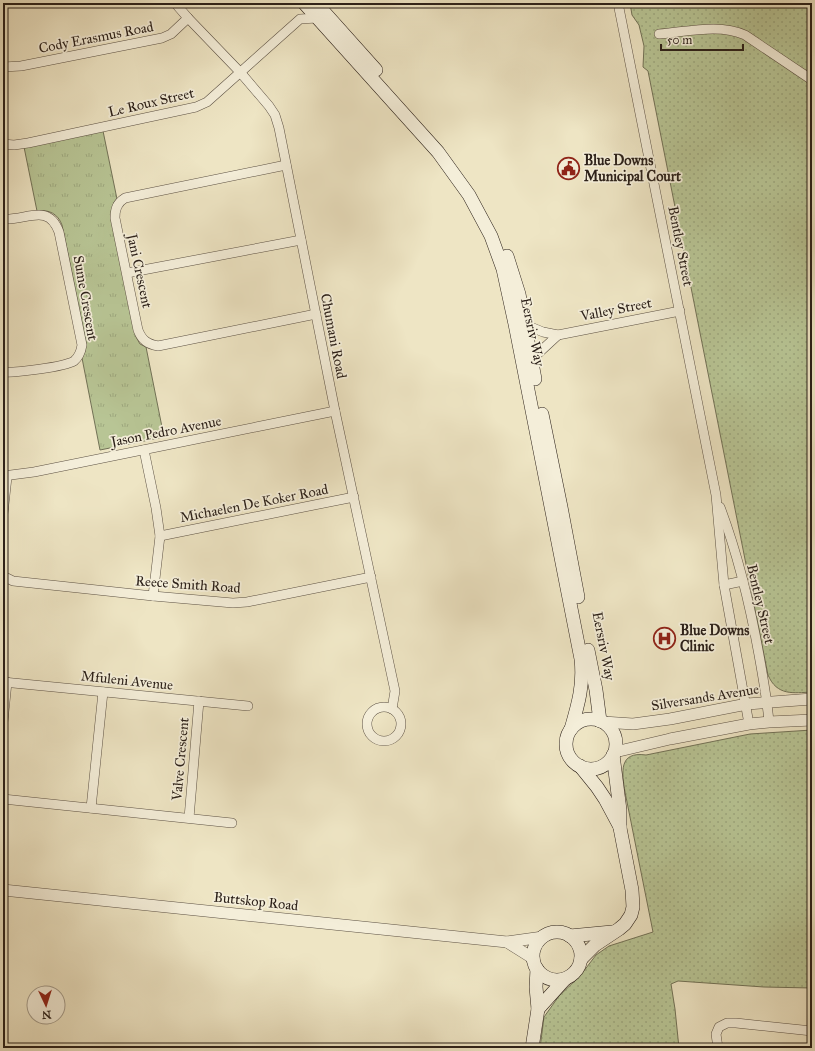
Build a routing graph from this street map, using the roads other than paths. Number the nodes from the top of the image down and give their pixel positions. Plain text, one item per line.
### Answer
1 (175, 3) edge
2 (301, 3) edge
3 (304, 3) edge
4 (316, 3) edge
5 (618, 3) edge
6 (188, 18) junction
7 (317, 18) junction
8 (300, 19) junction
9 (659, 34) dead end
10 (3, 67) edge
11 (240, 72) junction
12 (812, 80) edge
13 (3, 144) edge
14 (286, 165) junction
15 (3, 219) edge
16 (301, 240) junction
17 (127, 273) junction
18 (680, 311) junction
19 (316, 314) junction
20 (526, 324) junction
21 (558, 335) junction
22 (532, 358) junction
23 (3, 372) edge
24 (335, 411) junction
25 (144, 450) junction
26 (5, 476) edge
27 (716, 494) junction
28 (354, 497) junction
29 (3, 514) edge
30 (160, 536) junction
31 (3, 576) edge
32 (371, 577) junction
33 (742, 581) junction
34 (724, 585) junction
35 (153, 596) junction
36 (5, 682) edge
37 (103, 692) junction
38 (812, 699) edge
39 (199, 701) junction
40 (768, 702) junction
41 (747, 704) junction
42 (248, 706) dead end
43 (392, 710) dead end
44 (812, 720) edge
45 (3, 722) edge
46 (601, 722) junction
47 (770, 722) junction
48 (749, 724) junction
49 (571, 729) junction
50 (614, 753) junction
51 (580, 766) junction
52 (3, 799) edge
53 (91, 808) junction
54 (189, 818) junction
55 (232, 823) dead end
56 (620, 828) junction
57 (3, 890) edge
58 (614, 931) junction
59 (570, 936) junction
60 (543, 937) junction
61 (507, 942) junction
62 (581, 958) junction
63 (536, 964) junction
64 (564, 978) junction
65 (538, 1009) junction
66 (812, 1031) edge
67 (532, 1048) edge
68 (718, 1048) edge

1 - 6 street, Chumani Road
2 - 8 street
3 - 7 main road, Eersriv Way
4 - 20 main road, Eersriv Way
5 - 18 street, Bentley Street
6 - 10 street, Cody Erasmus Road
6 - 11 street, Chumani Road
7 - 8 street
7 - 49 main road, Eersriv Way
8 - 11 street, Le Roux Street
9 - 12 street
11 - 13 street, Le Roux Street
11 - 14 street, Chumani Road
14 - 16 street, Chumani Road
14 - 17 street, Jani Crescent
15 - 23 street, Sume Crescent
16 - 17 street
16 - 19 street, Chumani Road
17 - 19 street, Jani Crescent
18 - 21 street, Valley Street
18 - 27 street, Bentley Street
19 - 24 street, Chumani Road
20 - 21 street, Valley Street
20 - 22 main road, Eersriv Way
21 - 22 street
22 - 46 main road, Eersriv Way
24 - 25 street, Jason Pedro Avenue
24 - 28 street, Chumani Road
25 - 26 street, Jason Pedro Avenue
25 - 30 street
26 - 29 street
27 - 33 street, Bentley Street
27 - 34 street, Bentley Street
28 - 30 street, Michaelen De Koker Road
28 - 32 street, Chumani Road
30 - 35 street
31 - 35 street, Reece Smith Road
32 - 35 street, Reece Smith Road
32 - 43 street, Chumani Road
33 - 34 street
33 - 40 street, Bentley Street
34 - 41 street, Bentley Street
36 - 37 street, Mfuleni Avenue
36 - 45 street
37 - 39 street, Mfuleni Avenue
37 - 53 street
38 - 40 street, Silversands Avenue
39 - 42 street, Mfuleni Avenue
39 - 54 street, Valve Crescent
40 - 41 street, Silversands Avenue
40 - 47 street, Bentley Street
41 - 46 street, Silversands Avenue
41 - 48 street, Bentley Street
44 - 47 street
46 - 49 main road
46 - 50 main road
47 - 48 street
48 - 50 street
49 - 51 main road
50 - 51 main road
50 - 56 main road
51 - 56 main road
52 - 53 street, Valve Crescent
53 - 54 street, Valve Crescent
54 - 55 street, Valve Crescent
56 - 58 main road
57 - 61 street, Buttskop Road
58 - 59 main road
58 - 62 main road
59 - 60 main road
59 - 62 main road
60 - 61 street, Buttskop Road
60 - 63 main road
61 - 63 street, Buttskop Road
62 - 64 main road
63 - 64 main road
63 - 65 main road
64 - 65 main road
65 - 67 main road
66 - 68 street

